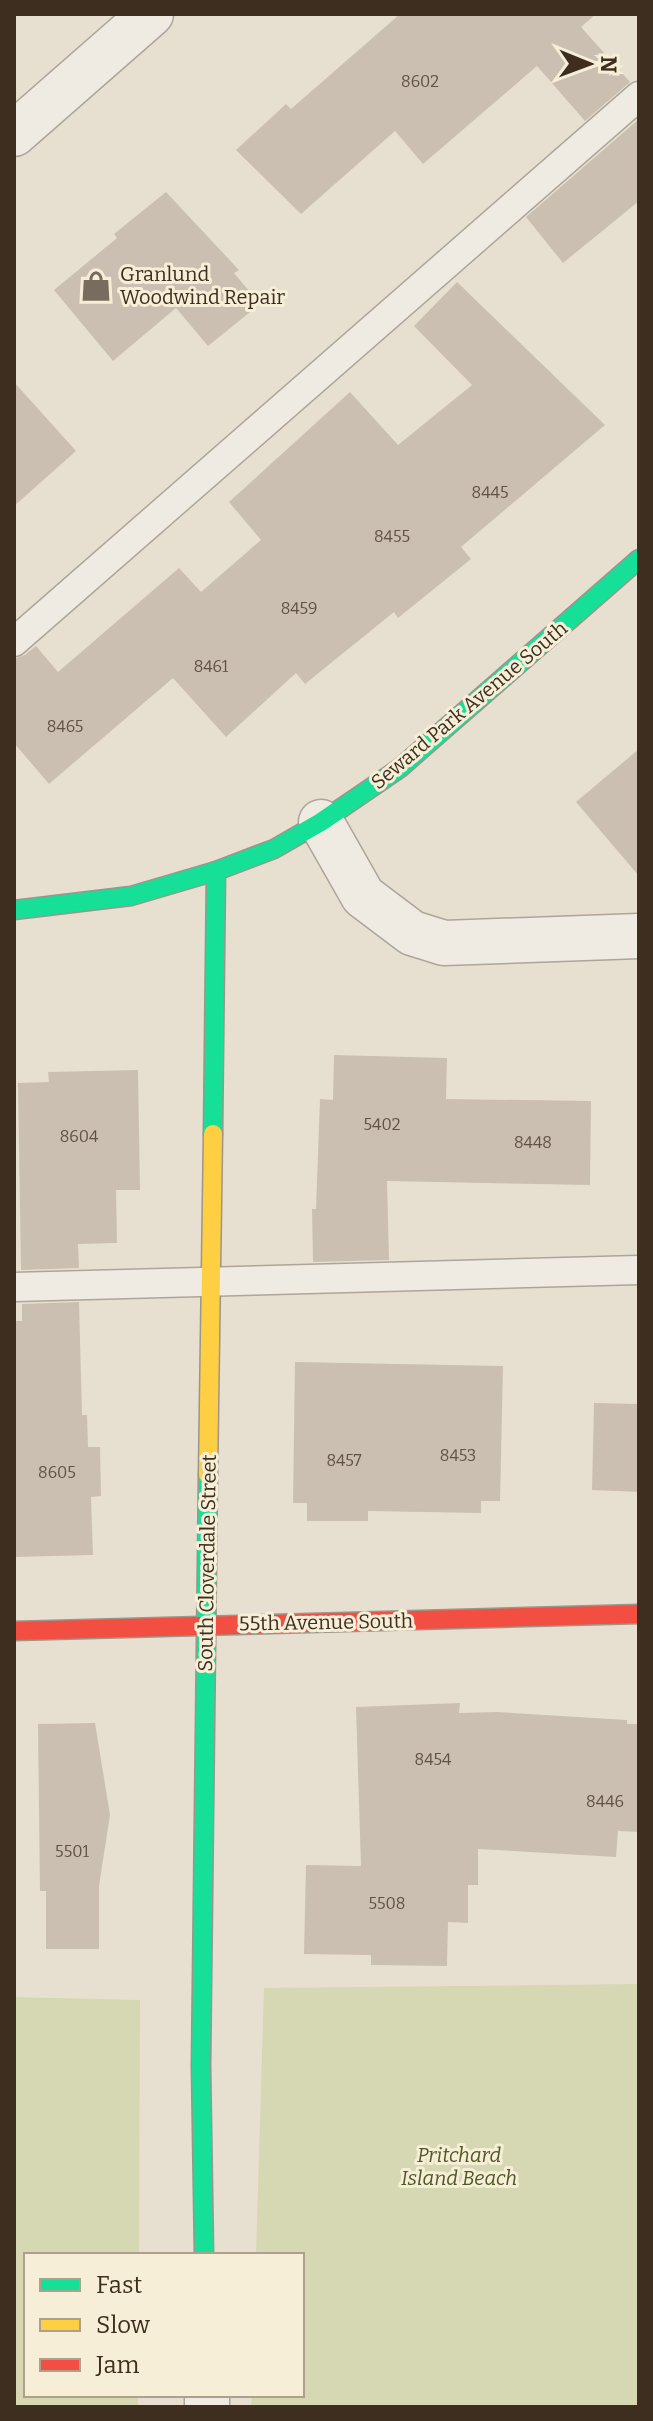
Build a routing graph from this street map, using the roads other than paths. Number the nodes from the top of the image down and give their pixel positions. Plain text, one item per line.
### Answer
1 (151, 14) edge
2 (639, 96) edge
3 (14, 134) edge
4 (639, 559) edge
5 (14, 642) edge
6 (321, 822) junction
7 (216, 871) junction
8 (14, 910) edge
9 (639, 936) edge
10 (639, 1270) edge
11 (211, 1281) junction
12 (14, 1287) edge
13 (639, 1614) edge
14 (207, 1625) junction
15 (14, 1631) edge
16 (204, 2253) edge

1 - 3 street
2 - 5 lane
4 - 6 street, Seward Park Avenue South
6 - 7 street, Seward Park Avenue South
6 - 9 street
7 - 8 street, Seward Park Avenue South
7 - 11 street, South Cloverdale Street
10 - 11 lane
11 - 12 lane
11 - 14 street, South Cloverdale Street
13 - 14 street, 55th Avenue South
14 - 15 street, 55th Avenue South
14 - 16 street, South Cloverdale Street

